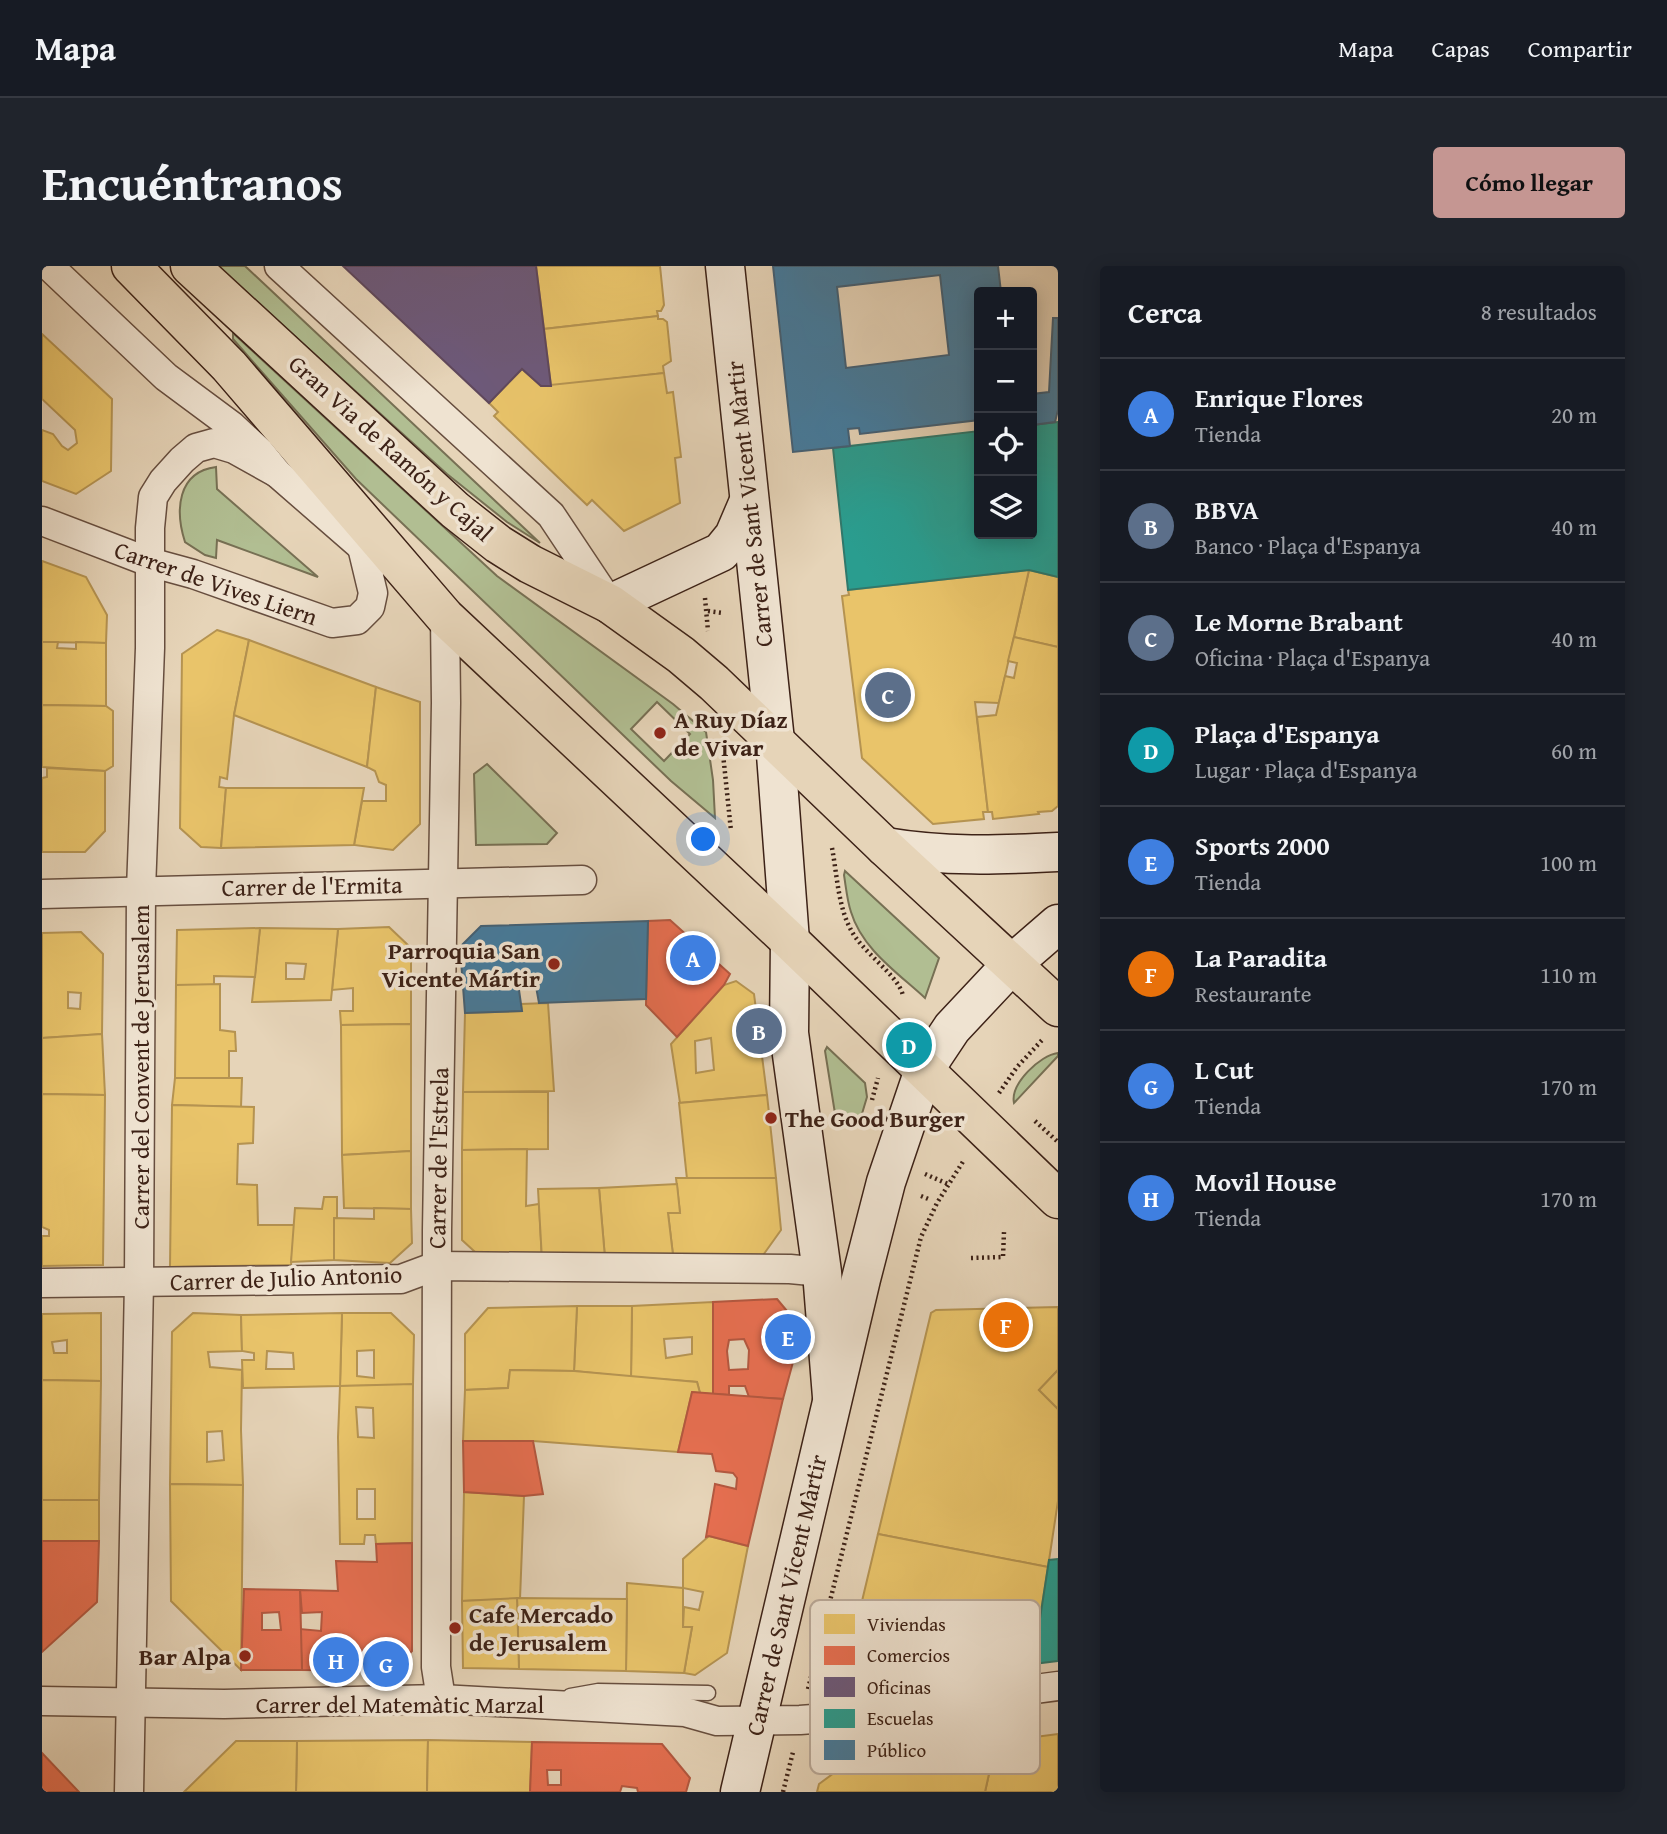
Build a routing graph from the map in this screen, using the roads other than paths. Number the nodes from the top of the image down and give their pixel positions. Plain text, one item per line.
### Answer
1 (49, 266) edge
2 (131, 266) edge
3 (190, 266) edge
4 (279, 266) edge
5 (725, 266) edge
6 (277, 473) junction
7 (749, 500) junction
8 (42, 521) edge
9 (362, 547) junction
10 (149, 562) junction
11 (406, 574) junction
12 (610, 604) junction
13 (445, 617) junction
14 (775, 741) junction
15 (884, 847) junction
16 (1058, 852) edge
17 (582, 880) dead end
18 (443, 883) junction
19 (141, 890) junction
20 (42, 894) edge
21 (1058, 924) edge
22 (790, 941) junction
23 (1012, 964) junction
24 (1050, 1023) edge
25 (924, 1070) junction
26 (1058, 1199) edge
27 (436, 1266) junction
28 (822, 1272) junction
29 (139, 1282) junction
30 (42, 1283) edge
31 (832, 1397) junction
32 (1058, 1686) edge
33 (1040, 1688) edge
34 (708, 1693) dead end
35 (441, 1699) junction
36 (42, 1700) edge
37 (130, 1702) junction
38 (530, 1703) junction
39 (810, 1719) edge
40 (757, 1721) junction
41 (129, 1792) edge
42 (740, 1792) edge

1 - 6 street
2 - 11 main road
3 - 12 main road, Gran Via de Ramón y Cajal
4 - 12 street, Gran Via de Ramón y Cajal
5 - 7 main road, Carrer de Sant Vicent Màrtir
6 - 9 street
6 - 10 street, Carrer del Convent de Jerusalem
7 - 12 main road
7 - 14 main road, Carrer de Sant Vicent Màrtir
8 - 10 street, Carrer de Vives Liern
9 - 10 street, Carrer de Vives Liern
9 - 11 street
10 - 19 street, Carrer del Convent de Jerusalem
11 - 13 main road
12 - 14 main road, Gran Via de Ramón y Cajal
13 - 18 street, Carrer de l'Estrela
13 - 22 main road
14 - 15 main road, Gran Via de Ramón y Cajal
14 - 22 main road, Carrer de Sant Vicent Màrtir
15 - 16 main road
15 - 23 main road, Gran Via de Ramón y Cajal
17 - 18 street, Carrer de l'Ermita
18 - 19 street, Carrer de l'Ermita
18 - 27 street, Carrer de l'Estrela
19 - 20 street, Carrer de l'Ermita
19 - 29 street, Carrer del Convent de Jerusalem
21 - 23 main road, Carrer de Sant Vicent Màrtir
22 - 25 main road
22 - 28 main road, Carrer de Sant Vicent Màrtir
23 - 24 main road
23 - 25 main road, Carrer de Sant Vicent Màrtir
25 - 26 main road
25 - 31 main road, Carrer de Sant Vicent Màrtir
27 - 28 street, Carrer de Julio Antonio
27 - 29 street, Carrer de Julio Antonio
27 - 35 street, Carrer de l'Estrela
28 - 31 main road, Carrer de Sant Vicent Màrtir
29 - 30 street, Carrer de Julio Antonio
29 - 37 street, Carrer del Convent de Jerusalem
31 - 40 main road, Carrer de Sant Vicent Màrtir
32 - 33 street, Carrer del Matemàtic Marzal
34 - 38 lane
35 - 37 street, Carrer del Matemàtic Marzal
35 - 38 street, Carrer del Matemàtic Marzal
36 - 37 street, Carrer del Matemàtic Marzal
37 - 41 street, Carrer del Convent de Jerusalem
38 - 40 street, Carrer del Matemàtic Marzal
39 - 40 street, Carrer del Matemàtic Marzal
40 - 42 main road, Carrer de Sant Vicent Màrtir

